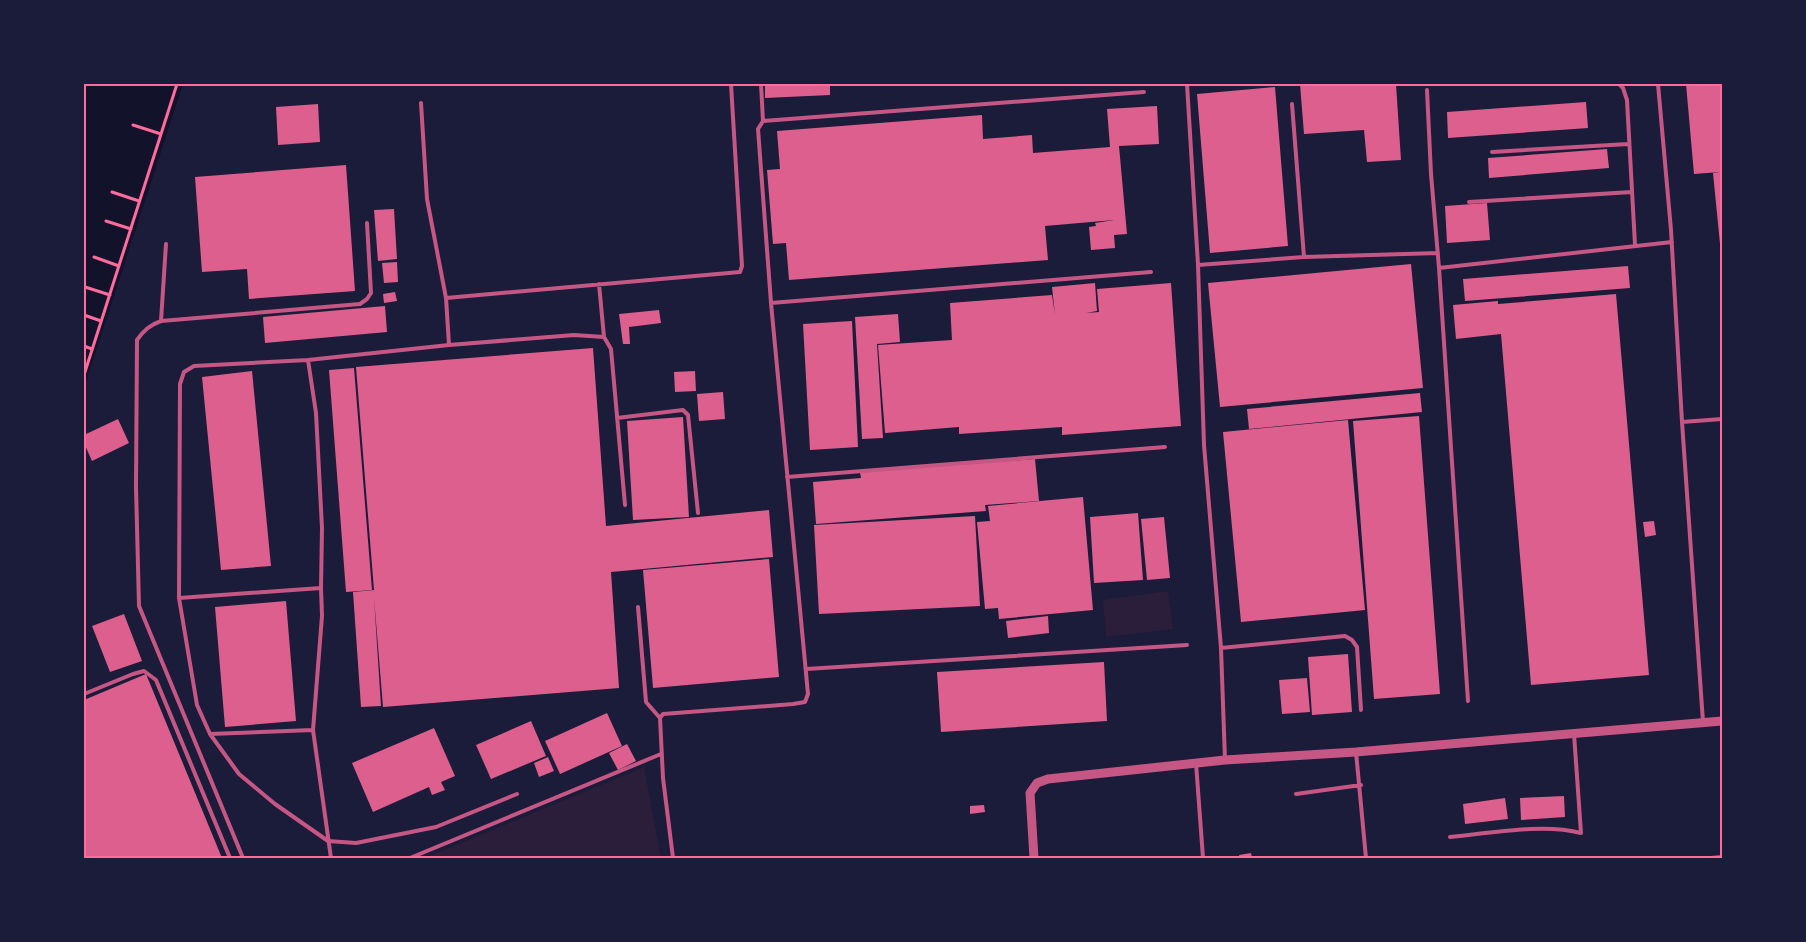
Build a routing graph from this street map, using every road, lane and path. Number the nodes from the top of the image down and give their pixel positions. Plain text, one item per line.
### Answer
1 (177, 84) edge
2 (731, 84) edge
3 (761, 84) edge
4 (1187, 84) edge
5 (1517, 84) edge
6 (1522, 84) edge
7 (1619, 84) edge
8 (1658, 84) edge
9 (1427, 90) dead end
10 (1144, 92) dead end
11 (421, 103) dead end
12 (1292, 104) dead end
13 (763, 121) junction
14 (133, 125) dead end
15 (161, 134) junction
16 (1628, 144) junction
17 (1492, 152) dead end
18 (112, 192) dead end
19 (1632, 192) junction
20 (140, 201) junction
21 (1469, 202) dead end
22 (106, 221) dead end
23 (367, 223) dead end
24 (131, 229) junction
25 (1672, 242) junction
26 (166, 244) dead end
27 (1635, 245) junction
28 (1438, 253) junction
29 (94, 257) dead end
30 (1304, 257) junction
31 (1198, 265) junction
32 (119, 266) junction
33 (1439, 268) junction
34 (1151, 272) dead end
35 (599, 284) junction
36 (85, 287) dead end
37 (110, 295) junction
38 (446, 298) junction
39 (770, 303) junction
40 (84, 314) edge
41 (101, 321) junction
42 (162, 321) junction
43 (604, 337) junction
44 (84, 346) edge
45 (449, 346) junction
46 (92, 349) junction
47 (308, 360) junction
48 (84, 375) edge
49 (617, 418) junction
50 (1722, 419) edge
51 (1682, 422) junction
52 (1165, 447) dead end
53 (788, 477) junction
54 (625, 504) dead end
55 (698, 513) dead end
56 (321, 588) junction
57 (179, 598) junction
58 (638, 607) dead end
59 (1187, 644) dead end
60 (1221, 648) junction
61 (806, 668) junction
62 (84, 694) edge
63 (1468, 701) dead end
64 (1362, 710) dead end
65 (660, 718) junction
66 (1722, 721) edge
67 (1703, 722) junction
68 (313, 730) junction
69 (210, 734) junction
70 (1574, 734) junction
71 (1356, 752) junction
72 (661, 754) junction
73 (1225, 760) junction
74 (1196, 763) junction
75 (1361, 785) junction
76 (516, 794) dead end
77 (1296, 794) dead end
78 (1450, 837) dead end
79 (328, 841) junction
80 (1722, 857) edge
81 (230, 858) edge
82 (243, 858) edge
83 (331, 858) edge
84 (410, 858) edge
85 (673, 858) edge
86 (1034, 858) edge
87 (1203, 858) edge
88 (1366, 858) edge
89 (1711, 858) edge

1 - 15 path
2 - 35 lane
3 - 13 lane
4 - 31 lane
5 - 6 lane
7 - 16 lane
8 - 25 lane
9 - 28 lane
10 - 13 lane
11 - 38 lane
12 - 30 lane
13 - 39 lane
14 - 15 path
15 - 20 path
16 - 17 lane
16 - 19 lane
18 - 20 path
19 - 21 lane
19 - 27 lane
20 - 24 path
22 - 24 path
23 - 42 lane
24 - 32 path
25 - 27 lane
25 - 51 lane
26 - 42 lane
27 - 33 lane
28 - 30 lane
28 - 33 lane
29 - 32 path
30 - 31 lane
31 - 60 lane
32 - 37 path
33 - 63 lane
34 - 39 lane
35 - 38 lane
35 - 43 lane
36 - 37 path
37 - 41 path
38 - 45 lane
39 - 53 lane
40 - 41 path
41 - 46 path
42 - 82 lane
43 - 45 lane
43 - 49 lane
44 - 46 path
45 - 47 lane
46 - 48 path
47 - 56 lane
47 - 57 lane
49 - 54 lane
49 - 55 lane
50 - 51 lane
51 - 67 lane
52 - 53 lane
53 - 61 lane
56 - 57 lane
56 - 68 lane
57 - 69 lane
58 - 65 lane
59 - 61 lane
60 - 64 lane
60 - 73 lane
61 - 65 lane
62 - 81 lane
65 - 72 lane
66 - 67 street
67 - 70 street
68 - 69 lane
68 - 79 lane
69 - 79 lane
70 - 71 street
70 - 78 lane
71 - 73 street
71 - 75 lane
72 - 84 lane
72 - 85 lane
73 - 74 street
74 - 86 street
74 - 87 lane
75 - 77 lane
75 - 88 lane
76 - 79 lane
79 - 83 lane
80 - 89 lane

